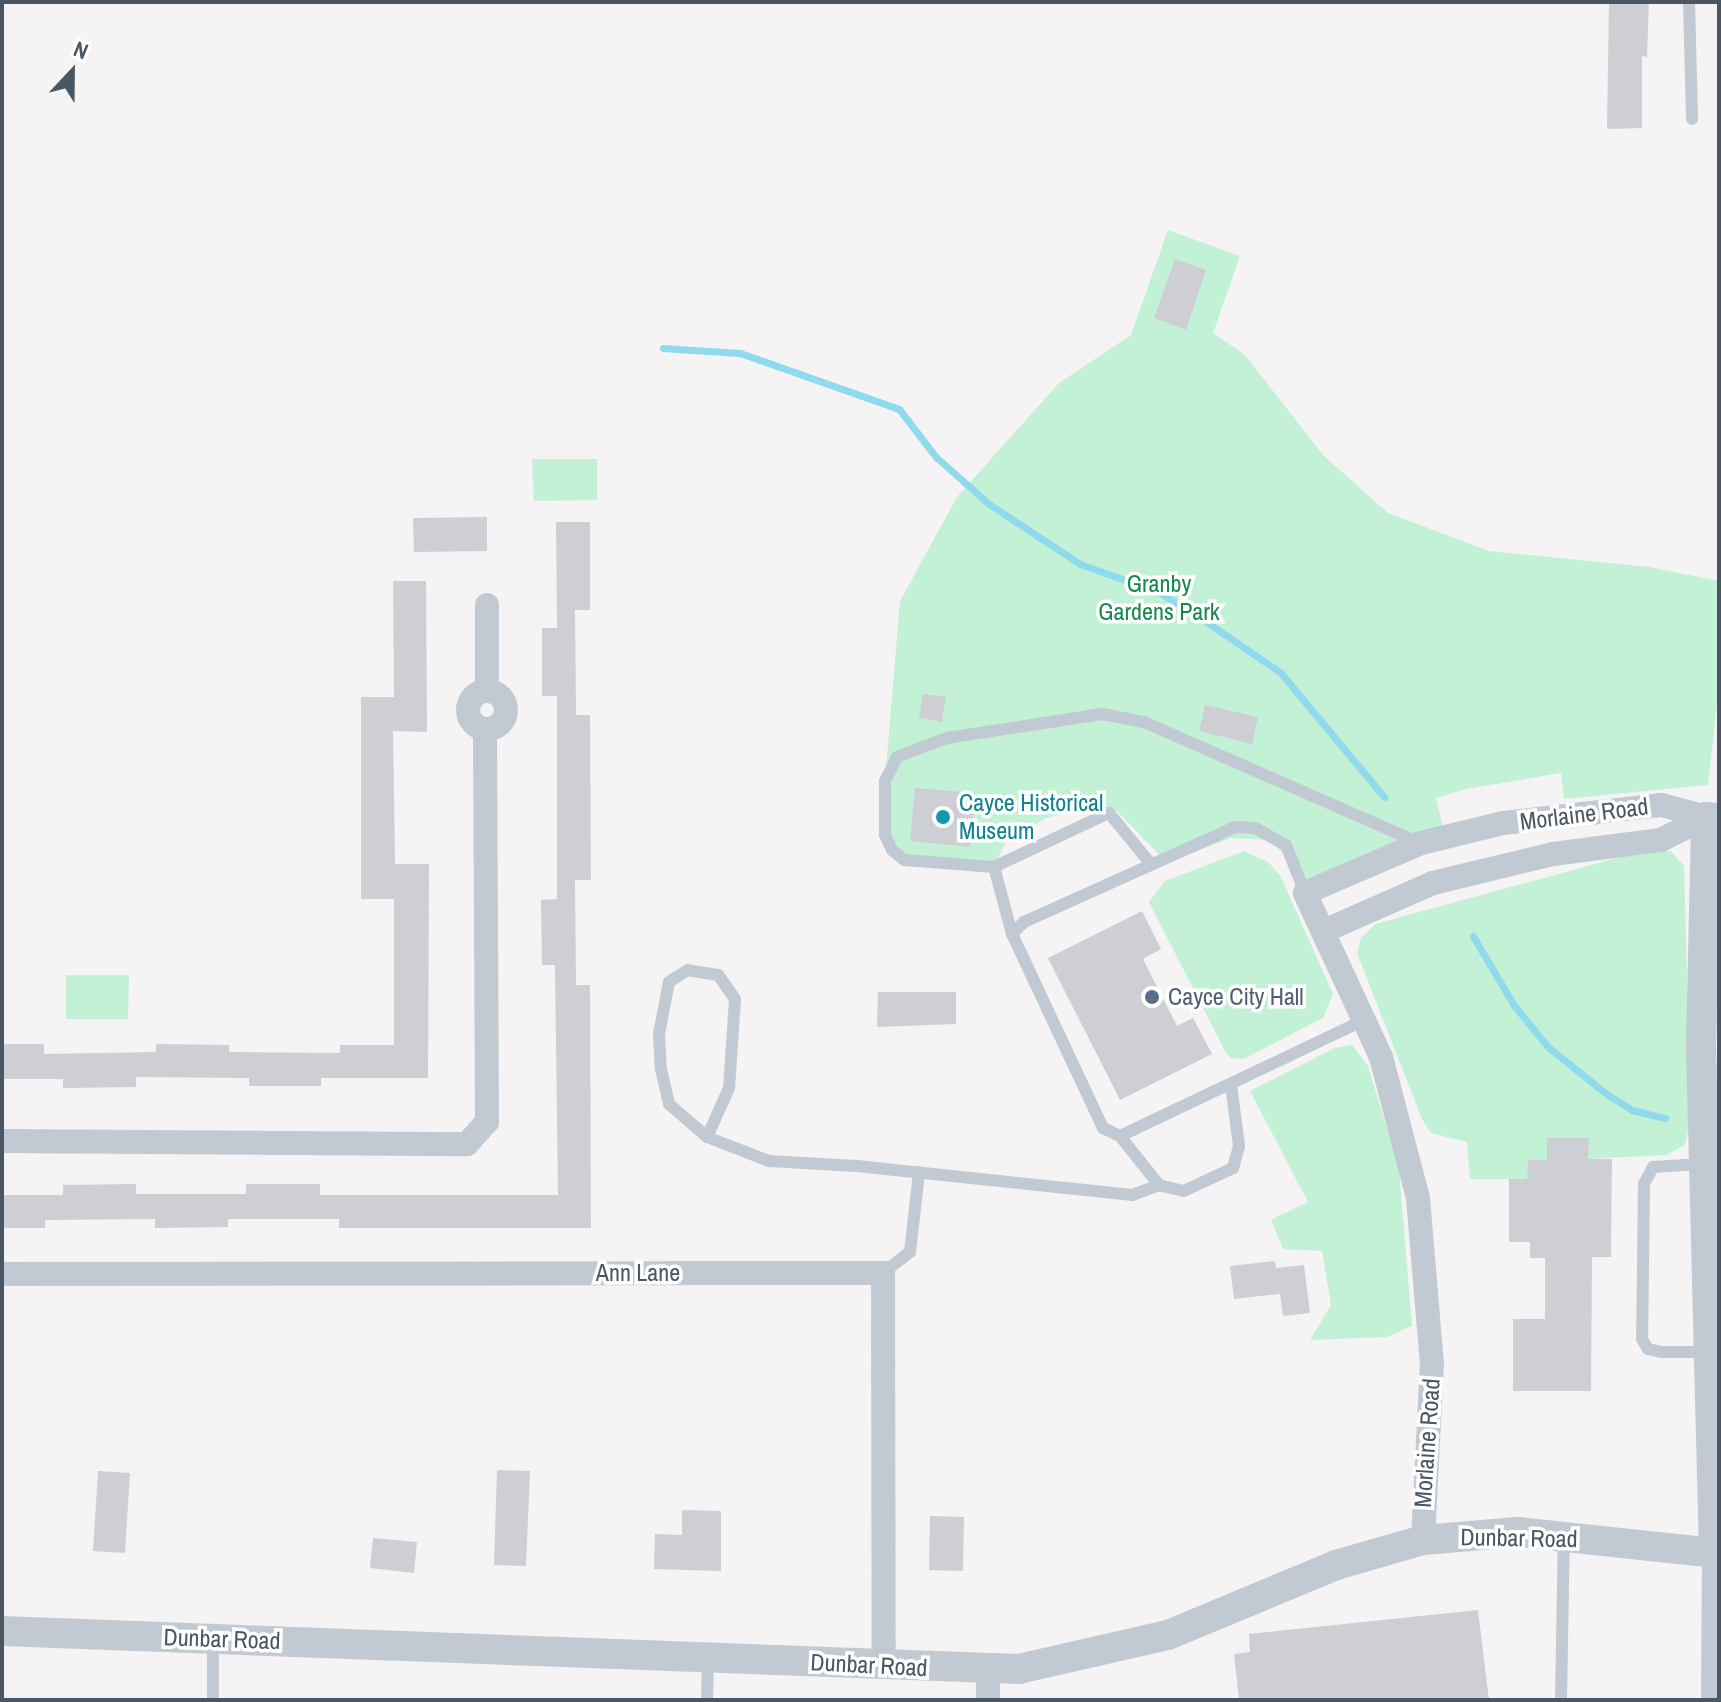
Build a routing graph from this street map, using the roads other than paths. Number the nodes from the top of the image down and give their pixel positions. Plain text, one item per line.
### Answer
1 (1689, 2) edge
2 (1692, 119) dead end
3 (487, 605) dead end
4 (1712, 818) edge
5 (1421, 843) junction
6 (1150, 863) junction
7 (994, 867) junction
8 (1305, 893) junction
9 (1324, 931) junction
10 (1012, 934) junction
11 (1364, 1020) junction
12 (1231, 1085) junction
13 (1120, 1136) junction
14 (707, 1137) junction
15 (2, 1141) edge
16 (1705, 1164) junction
17 (919, 1173) junction
18 (1159, 1185) junction
19 (883, 1273) junction
20 (2, 1274) edge
21 (1708, 1352) junction
22 (1564, 1536) junction
23 (1423, 1540) junction
24 (1714, 1553) junction
25 (2, 1631) edge
26 (213, 1639) junction
27 (708, 1658) junction
28 (884, 1664) junction
29 (988, 1685) edge
30 (213, 1700) edge
31 (707, 1700) edge
32 (1561, 1700) edge
33 (1713, 1700) edge

1 - 2 lane
3 - 15 street
4 - 5 street, Morlaine Road
4 - 9 street, Morlaine Road
4 - 16 street
5 - 7 lane
5 - 8 street, Morlaine Road
6 - 7 lane
6 - 8 lane
6 - 10 lane
7 - 10 lane
8 - 9 street, Morlaine Road
9 - 11 street, Morlaine Road
10 - 13 lane
11 - 12 lane
11 - 23 street, Morlaine Road
12 - 13 lane
12 - 18 lane
13 - 18 lane
14 - 14 lane
14 - 17 lane
16 - 21 street
16 - 21 lane
17 - 18 lane
17 - 19 lane
19 - 20 street, Ann Lane
19 - 28 street
21 - 24 street
22 - 23 street, Dunbar Road
22 - 24 street, Dunbar Road
22 - 32 lane
23 - 29 street, Dunbar Road
24 - 33 street
25 - 26 street, Dunbar Road
26 - 27 street, Dunbar Road
26 - 30 lane
27 - 28 street, Dunbar Road
27 - 31 lane
28 - 29 street, Dunbar Road

